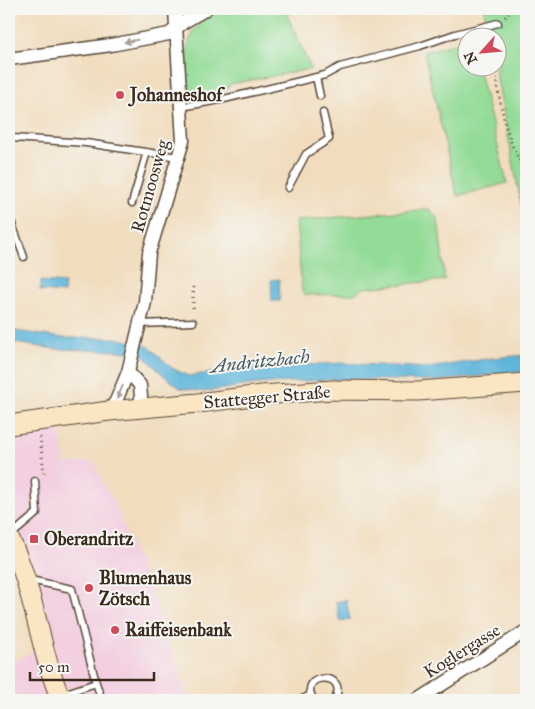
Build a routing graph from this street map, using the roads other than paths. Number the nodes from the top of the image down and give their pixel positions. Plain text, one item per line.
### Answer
1 (175, 9) edge
2 (206, 9) edge
3 (498, 24) dead end
4 (177, 28) junction
5 (9, 59) edge
6 (316, 77) junction
7 (320, 96) dead end
8 (181, 107) junction
9 (323, 113) dead end
10 (9, 141) edge
11 (147, 152) junction
12 (178, 157) junction
13 (288, 188) dead end
14 (132, 203) dead end
15 (9, 221) edge
16 (24, 257) dead end
17 (193, 322) road end
18 (139, 329) junction
19 (128, 372) junction
20 (526, 383) edge
21 (142, 408) junction
22 (109, 411) junction
23 (9, 425) edge
24 (35, 481) dead end
25 (9, 538) edge
26 (26, 579) junction
27 (526, 631) edge
28 (96, 683) junction
29 (60, 698) edge
30 (312, 698) edge
31 (102, 700) edge
32 (300, 700) edge
33 (334, 700) edge
34 (418, 700) edge

1 - 4 street, Rotmoosweg
2 - 4 street
3 - 6 lane
4 -> 5 street
4 - 8 street, Rotmoosweg
6 - 7 lane
6 - 8 lane
8 - 12 street, Rotmoosweg
9 - 13 lane
10 - 11 lane
11 - 12 lane
11 - 14 lane
12 - 18 street, Rotmoosweg
15 - 16 lane
17 - 18 lane
18 - 19 street, Rotmoosweg
19 - 21 street
19 -> 22 street, Rotmoosweg
20 - 21 street, Stattegger Straße
21 - 22 street, Stattegger Straße
22 - 23 street, Stattegger Straße
24 - 25 lane
25 - 26 street
26 - 28 lane
26 - 29 street
27 - 34 street, Koglergasse
28 - 29 lane
28 - 31 lane
30 - 32 lane
30 - 33 lane

